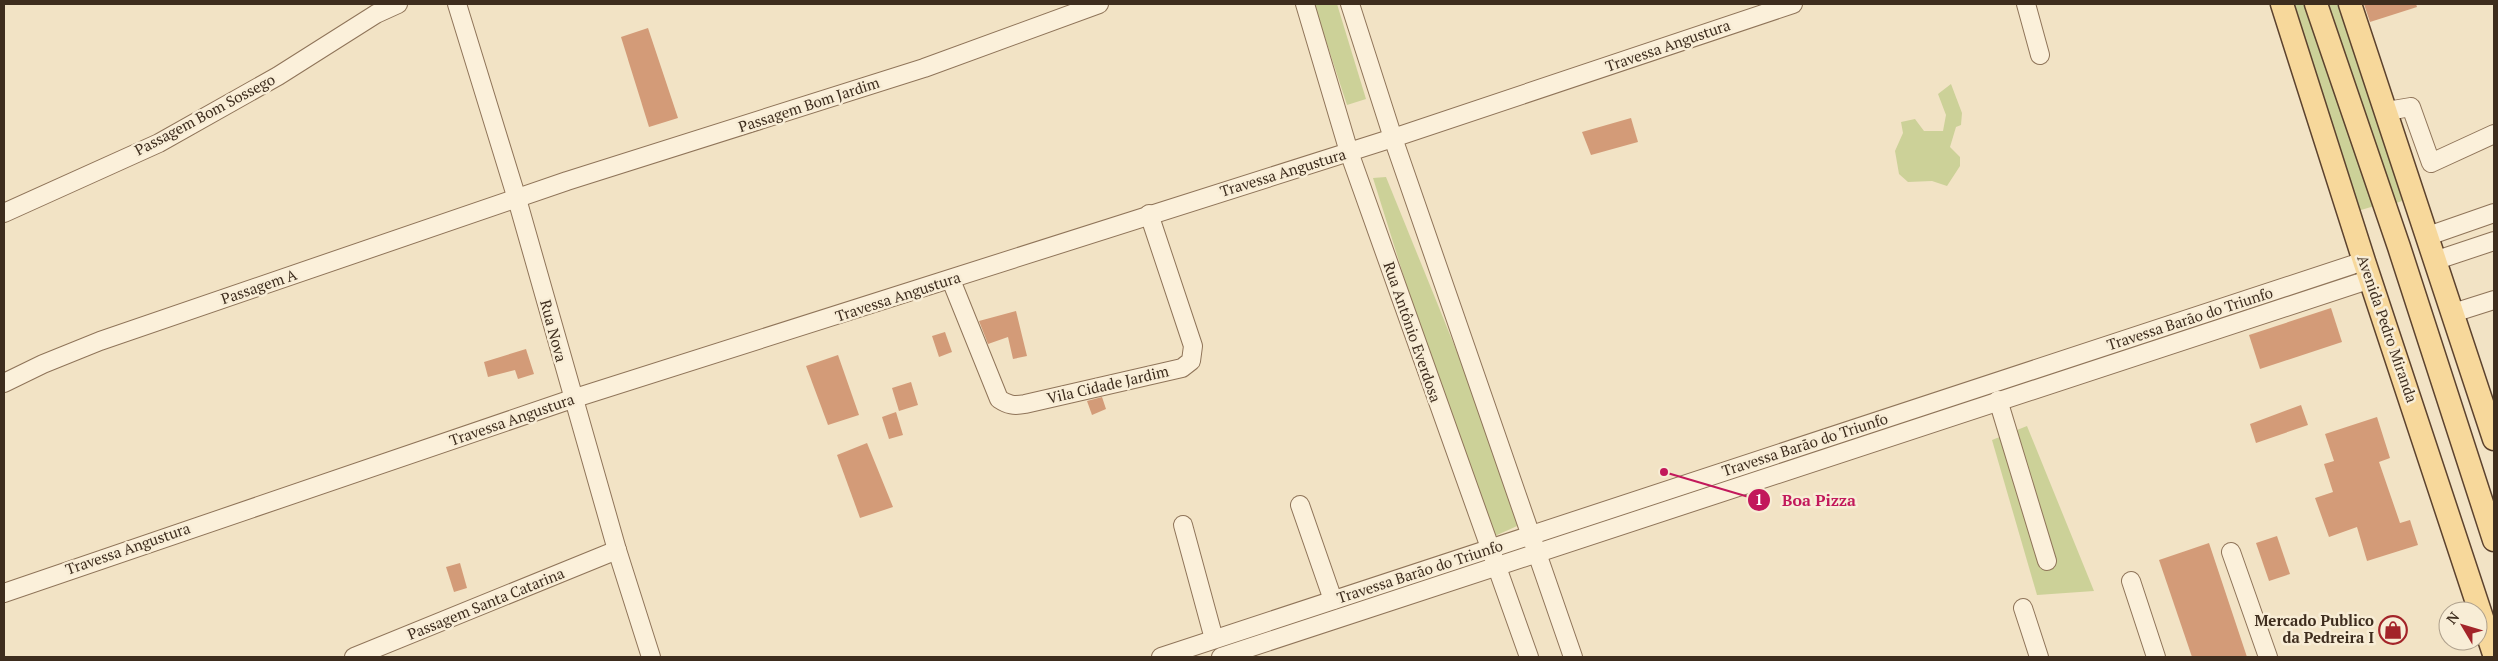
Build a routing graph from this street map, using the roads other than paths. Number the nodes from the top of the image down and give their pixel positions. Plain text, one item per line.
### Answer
1 (398, 4) edge
2 (457, 4) edge
3 (1099, 4) edge
4 (1305, 4) edge
5 (1350, 4) edge
6 (1793, 4) edge
7 (2026, 4) edge
8 (2282, 4) edge
9 (2316, 4) edge
10 (2350, 4) edge
11 (2040, 55) dead end
12 (2387, 111) junction
13 (2494, 134) edge
14 (1393, 138) junction
15 (1349, 152) junction
16 (517, 199) junction
17 (4, 213) edge
18 (2494, 213) edge
19 (1149, 214) junction
20 (2428, 236) junction
21 (2494, 241) edge
22 (2437, 260) junction
23 (2367, 270) junction
24 (951, 280) junction
25 (2494, 300) edge
26 (2453, 313) junction
27 (4, 383) edge
28 (1962, 393) junction
29 (572, 399) junction
30 (1998, 400) junction
31 (1967, 411) junction
32 (2494, 439) edge
33 (1797, 448) junction
34 (1802, 466) junction
35 (1300, 505) dead end
36 (1183, 525) dead end
37 (1530, 535) junction
38 (2494, 540) edge
39 (1489, 549) junction
40 (617, 550) junction
41 (2231, 552) dead end
42 (1536, 554) junction
43 (2047, 561) dead end
44 (1496, 567) junction
45 (2131, 581) dead end
46 (4, 593) edge
47 (1333, 600) junction
48 (2023, 608) dead end
49 (1214, 640) junction
50 (2494, 654) edge
51 (354, 657) edge
52 (651, 657) edge
53 (1161, 657) edge
54 (1221, 657) edge
55 (1529, 657) edge
56 (1573, 657) edge
57 (2039, 657) edge
58 (2156, 657) edge
59 (2268, 657) edge

1 - 17 street, Passagem Bom Sossego
2 - 16 street, Rua Nova
3 - 16 street, Passagem Bom Jardim
4 - 15 street, Rua Antônio Everdosa
5 - 14 street
6 - 14 street, Travessa Angustura
7 - 11 street
8 - 23 main road, Avenida Pedro Miranda
9 - 38 main road
10 - 12 main road
12 - 13 street
12 - 20 main road
14 - 15 street, Travessa Angustura
14 - 37 street
15 - 19 street, Travessa Angustura
15 - 39 street, Rua Antônio Everdosa
16 - 27 street, Passagem A
16 - 29 street, Rua Nova
18 - 20 street
19 - 24 street, Travessa Angustura
19 - 24 street, Vila Cidade Jardim
20 - 22 main road
21 - 22 street
22 - 26 main road
23 - 28 street, Travessa Barão do Triunfo
23 - 30 street, Travessa Barão do Triunfo
23 - 50 main road, Avenida Pedro Miranda
24 - 29 street, Travessa Angustura
25 - 26 street
26 - 32 main road
28 - 31 street
28 - 33 street, Travessa Barão do Triunfo
29 - 40 street, Rua Nova
29 - 46 street, Travessa Angustura
30 - 31 street, Travessa Barão do Triunfo
30 - 43 street
31 - 34 street, Travessa Barão do Triunfo
33 - 34 street
33 - 37 street, Travessa Barão do Triunfo
34 - 42 street, Travessa Barão do Triunfo
35 - 47 street
36 - 49 street
37 - 39 street, Travessa Barão do Triunfo
37 - 42 street
39 - 44 street, Rua Antônio Everdosa
39 - 47 street, Travessa Barão do Triunfo
40 - 51 street, Passagem Santa Catarina
40 - 52 street, Rua Nova
41 - 59 street
42 - 44 street, Travessa Barão do Triunfo
42 - 56 street
44 - 54 street, Travessa Barão do Triunfo
44 - 55 street, Rua Antônio Everdosa
45 - 58 street
47 - 49 street, Travessa Barão do Triunfo
48 - 57 street
49 - 53 street, Travessa Barão do Triunfo

